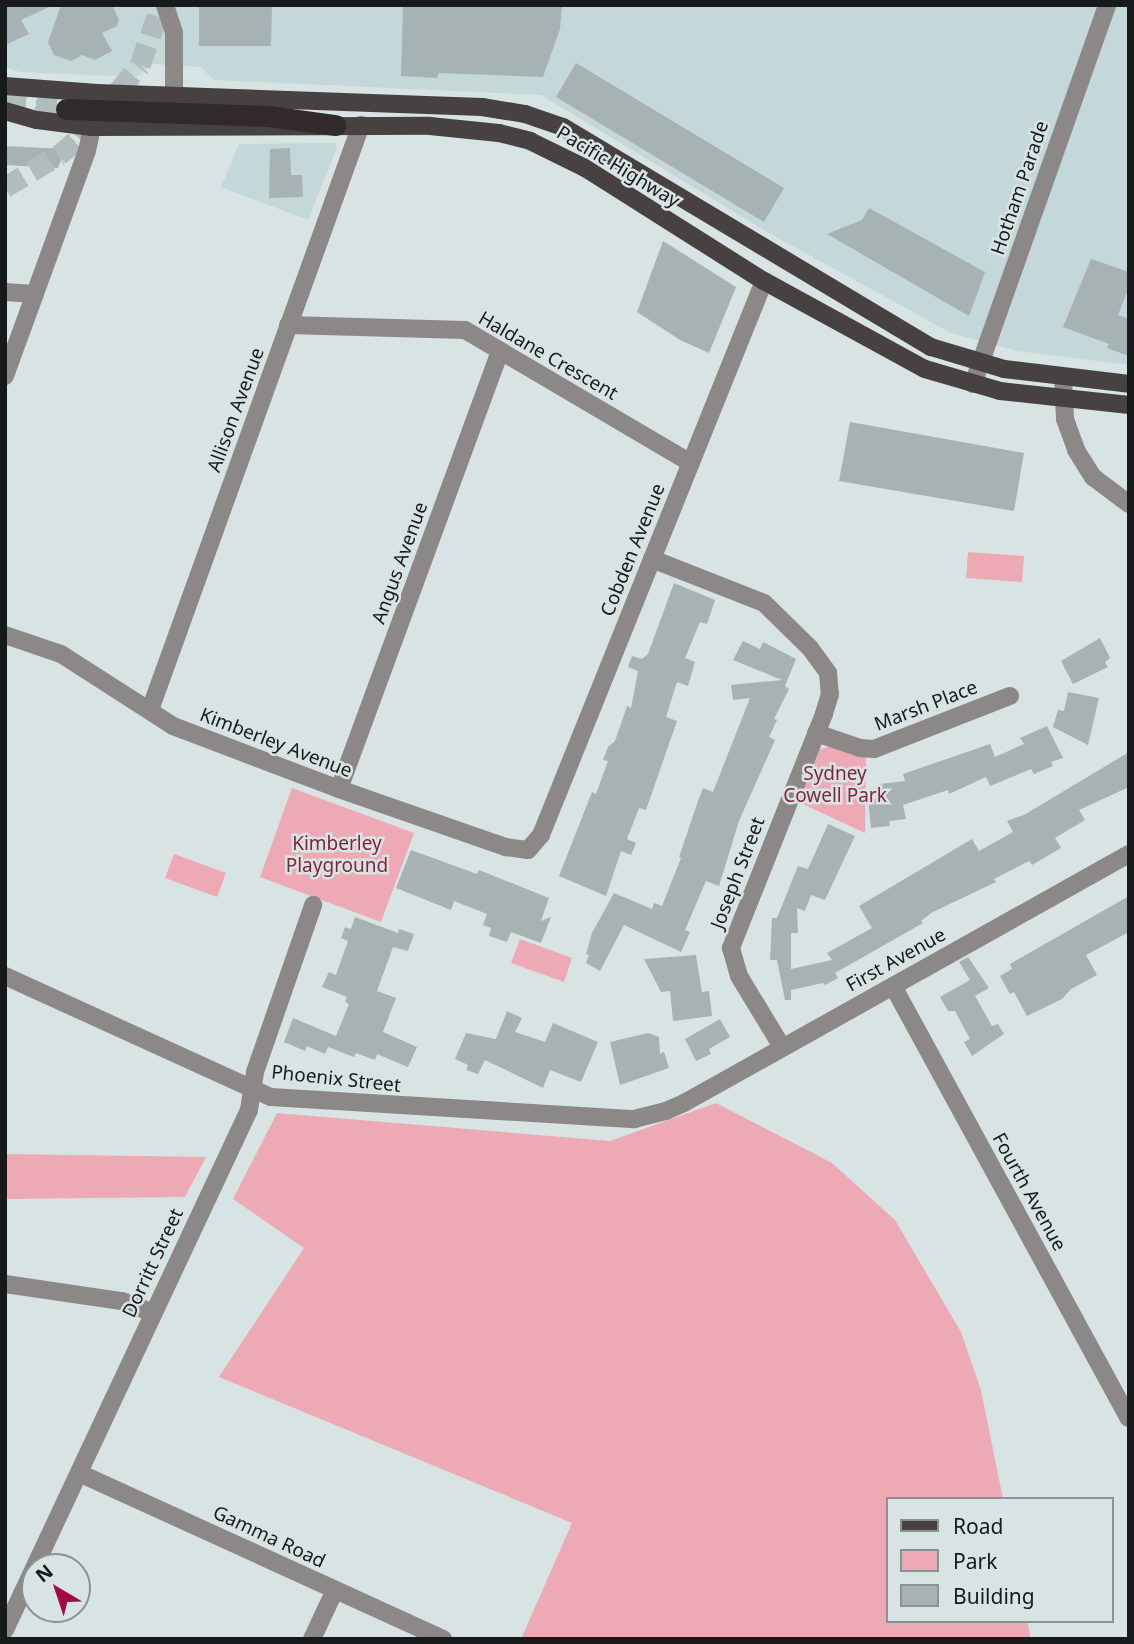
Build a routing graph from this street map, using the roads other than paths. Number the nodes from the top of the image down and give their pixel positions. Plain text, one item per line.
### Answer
1 (165, 5) edge
2 (1107, 5) edge
3 (5, 86) edge
4 (174, 94) junction
5 (66, 109) tunnel mouth
6 (5, 111) edge
7 (335, 125) junction
8 (361, 125) junction
9 (92, 127) junction
10 (764, 281) junction
11 (5, 292) edge
12 (35, 294) junction
13 (288, 326) junction
14 (500, 351) junction
15 (981, 364) junction
16 (5, 376) edge
17 (1063, 378) junction
18 (973, 384) junction
19 (1129, 384) edge
20 (1063, 399) junction
21 (1129, 405) edge
22 (691, 463) junction
23 (1129, 504) edge
24 (652, 559) junction
25 (5, 635) edge
26 (1010, 696) dead end
27 (150, 710) junction
28 (816, 733) junction
29 (339, 789) junction
30 (541, 835) joint
31 (1129, 853) edge
32 (313, 905) dead end
33 (5, 976) edge
34 (892, 986) junction
35 (782, 1047) junction
36 (254, 1090) junction
37 (684, 1102) joint
38 (5, 1284) edge
39 (153, 1313) junction
40 (1129, 1418) edge
41 (79, 1473) junction
42 (335, 1590) junction
43 (8, 1618) edge
44 (312, 1639) edge
45 (443, 1639) edge

1 - 4 street
2 - 15 street, Hotham Parade
3 - 4 main road, Pacific Highway
4 - 15 main road, Pacific Highway
5 - 7 highway
6 - 9 main road, Pacific Highway
7 - 8 main road, Pacific Highway
7 - 9 main road, Pacific Highway
8 - 10 main road, Pacific Highway
8 - 13 street, Allison Avenue
9 - 12 street
10 - 18 main road, Pacific Highway
10 - 22 street, Cobden Avenue
11 - 12 street
12 - 16 street
13 - 14 street, Haldane Crescent
13 - 27 street, Allison Avenue
14 - 22 street, Haldane Crescent
14 - 29 street, Angus Avenue
15 - 17 main road, Pacific Highway
15 - 18 street, Hotham Parade
17 - 19 main road, Pacific Highway
17 - 20 street
18 - 20 main road, Pacific Highway
20 - 21 main road, Pacific Highway
20 - 23 street
22 - 24 street, Cobden Avenue
24 - 28 street, Joseph Street
24 - 30 street, Cobden Avenue
25 - 27 street, Kimberley Avenue
26 - 28 street, Marsh Place
27 - 29 street, Kimberley Avenue
28 - 35 street, Joseph Street
29 - 30 street, Kimberley Avenue
31 - 34 street, First Avenue
32 - 36 street, Dorritt Street
33 - 36 street, Phoenix Street
34 - 35 street, First Avenue
34 - 40 street, Fourth Avenue
35 - 37 street, First Avenue
36 - 37 street, Phoenix Street
36 - 39 street, Dorritt Street
38 - 39 street
39 - 41 street, Dorritt Street
41 - 42 street, Gamma Road
41 - 43 street, Dorritt Street
42 - 44 street
42 - 45 street, Gamma Road

